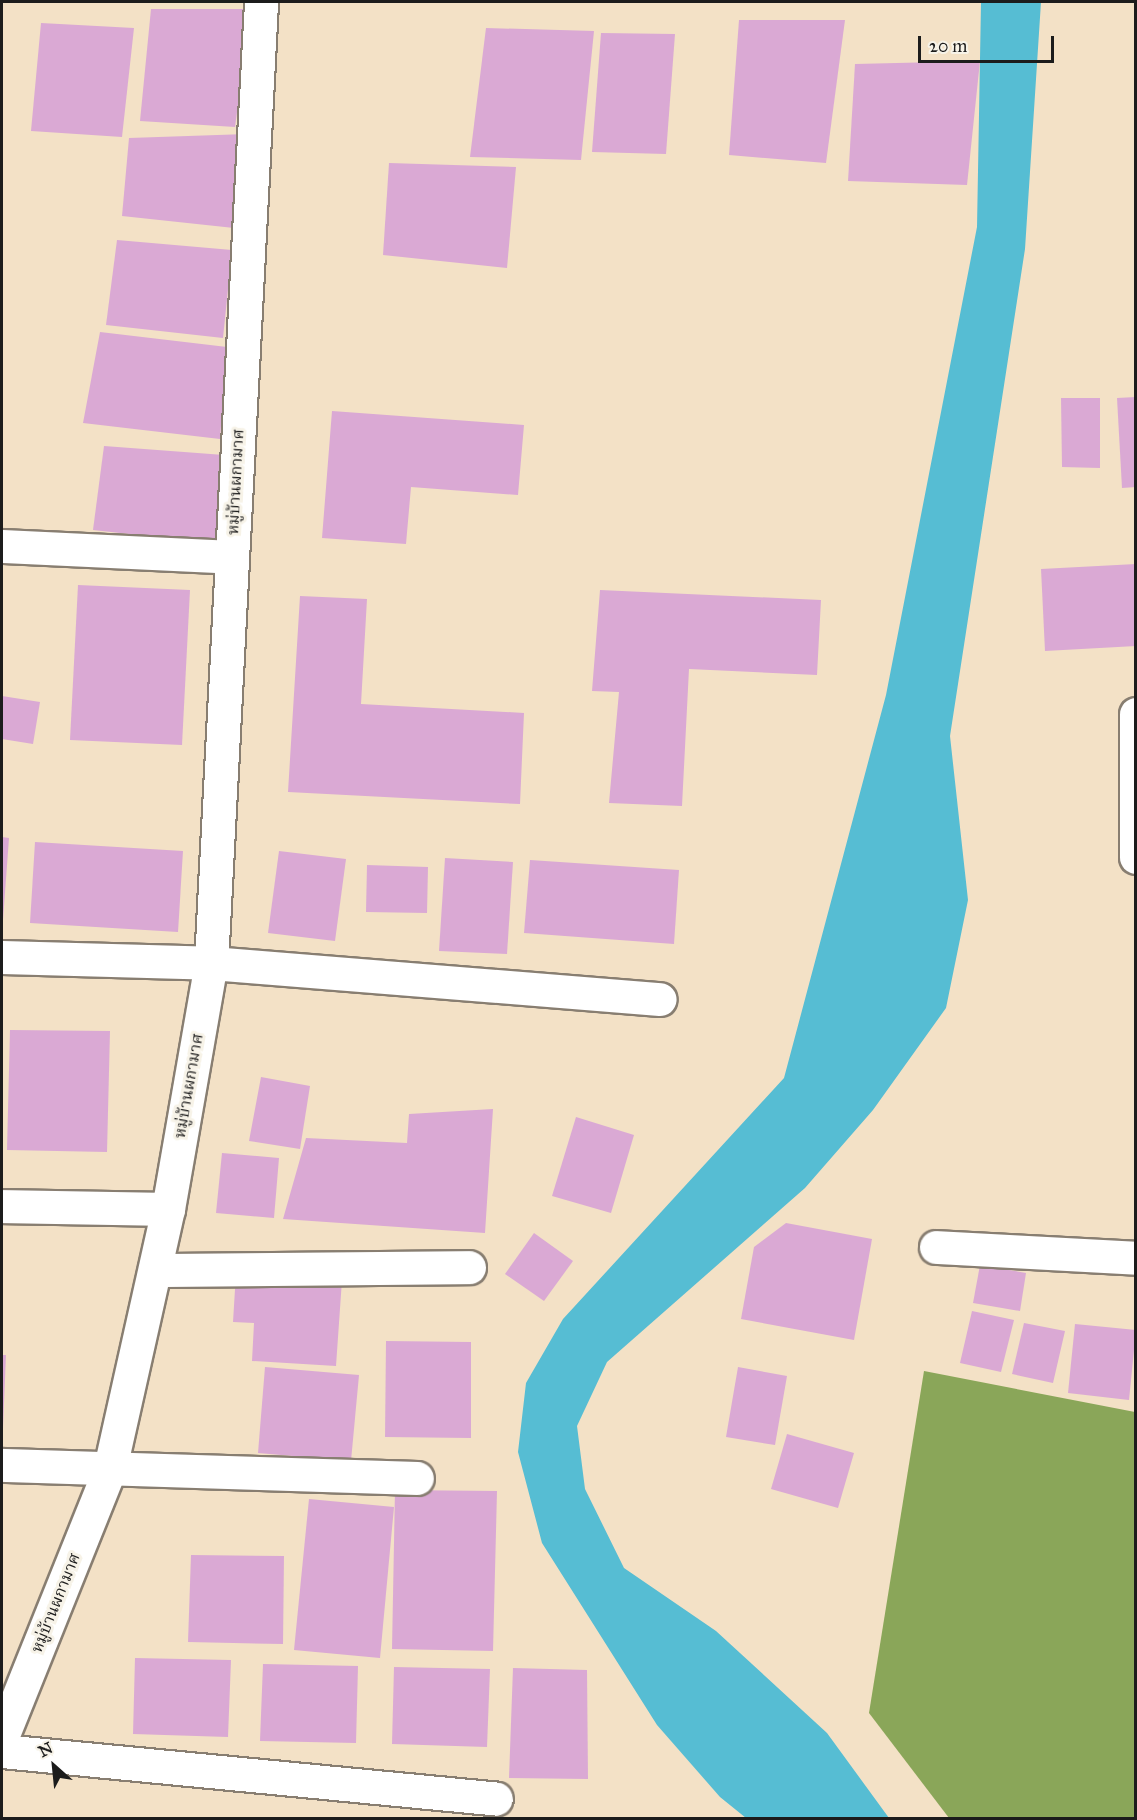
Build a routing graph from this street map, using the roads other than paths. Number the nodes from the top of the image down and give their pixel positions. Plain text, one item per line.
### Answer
1 (261, 2) edge
2 (2, 546) edge
3 (232, 557) junction
4 (1135, 714) edge
5 (1136, 857) edge
6 (2, 957) edge
7 (211, 963) junction
8 (660, 999) dead end
9 (2, 1206) edge
10 (168, 1209) junction
11 (936, 1246) dead end
12 (1136, 1258) edge
13 (469, 1267) dead end
14 (155, 1270) junction
15 (2, 1465) edge
16 (110, 1468) junction
17 (417, 1478) dead end
18 (2, 1737) edge
19 (2, 1751) edge
20 (496, 1799) dead end

1 - 3 street, หมู่บ้านผกามาศ
2 - 3 street
3 - 7 street, หมู่บ้านผกามาศ
4 - 5 street
6 - 7 street
7 - 8 street
7 - 10 street, หมู่บ้านผกามาศ
9 - 10 street
10 - 14 street, หมู่บ้านผกามาศ
11 - 12 street
13 - 14 street
14 - 16 street, หมู่บ้านผกามาศ
15 - 16 street
16 - 17 street
16 - 18 street, หมู่บ้านผกามาศ
19 - 20 street

